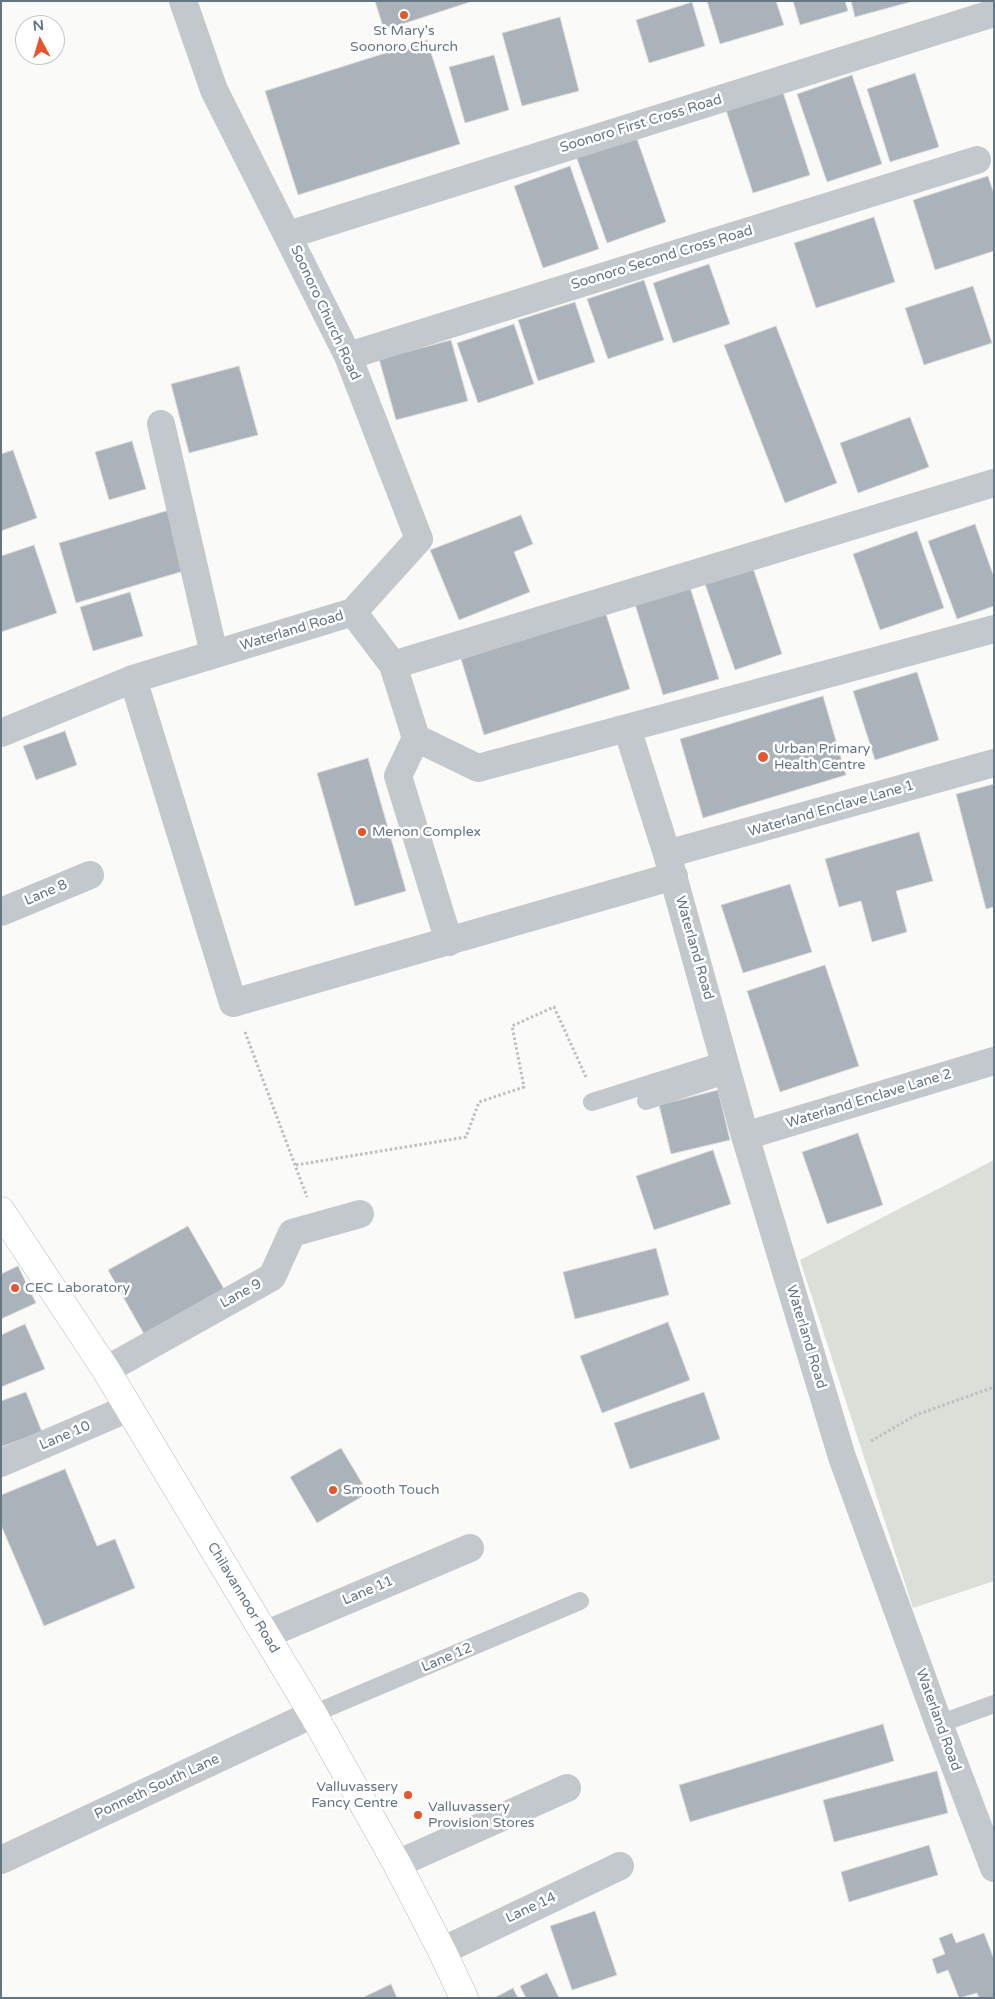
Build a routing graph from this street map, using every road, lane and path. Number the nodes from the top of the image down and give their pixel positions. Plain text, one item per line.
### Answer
1 (183, 1) edge
2 (994, 13) edge
3 (976, 160) dead end
4 (288, 235) junction
5 (348, 356) junction
6 (161, 424) dead end
7 (994, 482) edge
8 (353, 612) junction
9 (994, 630) edge
10 (214, 654) junction
11 (393, 665) junction
12 (133, 679) junction
13 (627, 728) junction
14 (1, 733) edge
15 (416, 738) junction
16 (994, 763) edge
17 (671, 865) junction
18 (90, 875) dead end
19 (1, 912) edge
20 (449, 942) junction
21 (234, 1003) junction
22 (994, 1062) edge
23 (727, 1067) junction
24 (590, 1084) dead end
25 (646, 1101) dead end
26 (592, 1102) dead end
27 (745, 1136) junction
28 (296, 1166) junction
29 (1, 1211) edge
30 (360, 1214) dead end
31 (318, 1226) junction
32 (106, 1370) junction
33 (994, 1387) edge
34 (129, 1408) junction
35 (842, 1457) junction
36 (1, 1463) edge
37 (470, 1548) dead end
38 (580, 1601) dead end
39 (265, 1635) junction
40 (994, 1704) edge
41 (313, 1714) junction
42 (939, 1724) junction
43 (567, 1788) dead end
44 (986, 1827) edge
45 (1, 1860) edge
46 (397, 1864) junction
47 (620, 1866) dead end
48 (994, 1868) edge
49 (442, 1951) junction
50 (464, 1998) edge

1 - 4 street, Soonoro Church Road
2 - 4 street, Soonoro First Cross Road
3 - 5 street, Soonoro Second Cross Road
4 - 5 street, Soonoro Church Road
5 - 8 street, Soonoro Church Road
6 - 10 street
7 - 11 street
8 - 10 street, Waterland Road
8 - 11 street, Waterland Road
9 - 13 street
10 - 12 street, Waterland Road
11 - 15 street, Waterland Road
12 - 14 street, Waterland Road
12 - 21 street
13 - 15 street
13 - 17 street, Waterland Road
15 - 20 street
16 - 17 street, Waterland Enclave Lane 1
17 - 20 street, Waterland Enclave Lane 1
17 - 23 street, Waterland Road
18 - 19 street, Lane 8
20 - 21 street, Waterland Enclave Lane 1
21 - 28 path
22 - 27 street, Waterland Enclave Lane 2
23 - 25 lane
23 - 26 lane
23 - 27 street, Waterland Road
24 - 28 path
27 - 35 street, Waterland Road
28 - 31 path
29 - 32 street, Chilavannoor Road
30 - 31 street, Lane 9
31 - 32 street, Lane 9
32 - 34 street, Chilavannoor Road
33 - 35 path
34 - 36 street, Lane 10
34 - 39 street, Chilavannoor Road
35 - 42 street, Waterland Road
37 - 39 street, Lane 11
38 - 41 lane, Lane 12
39 - 41 street, Chilavannoor Road
40 - 42 lane
41 - 45 street, Ponneth South Lane
41 - 46 street, Chilavannoor Road
42 - 44 street, Waterland Road
43 - 46 street
44 - 48 street, Waterland Road
46 - 49 street, Chilavannoor Road
47 - 49 street, Lane 14
49 - 50 street, Chilavannoor Road

